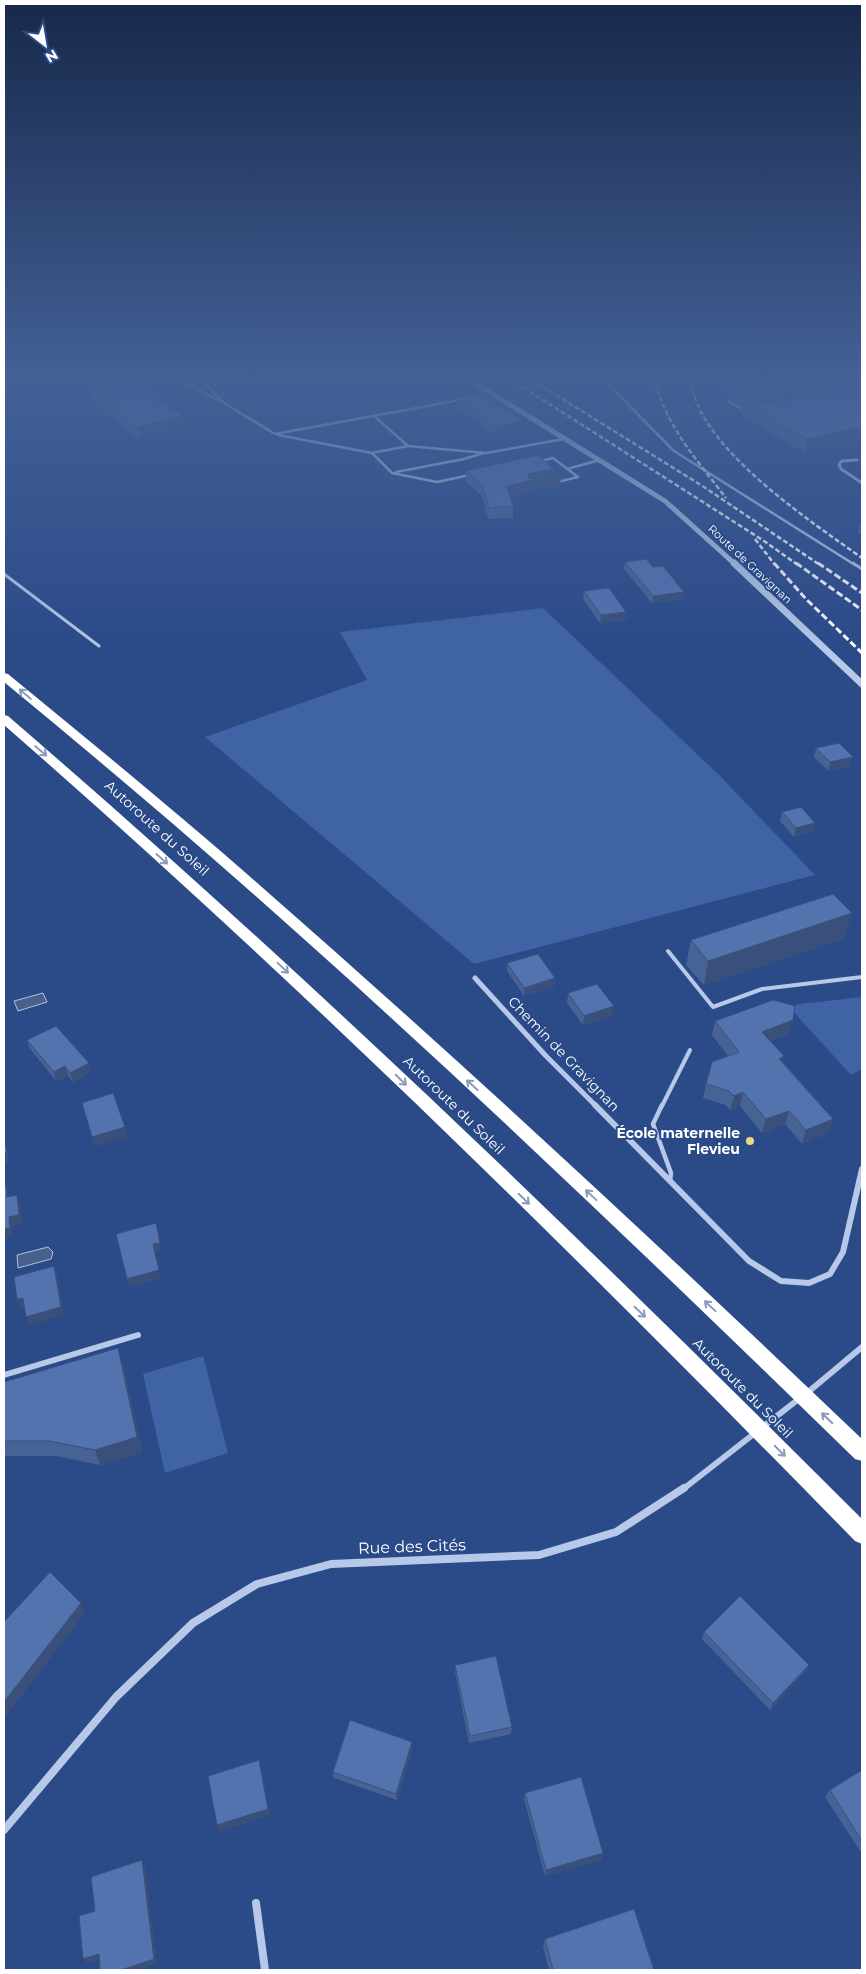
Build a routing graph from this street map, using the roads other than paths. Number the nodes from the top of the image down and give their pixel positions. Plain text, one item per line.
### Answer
1 (386, 467) edge
2 (425, 467) edge
3 (565, 467) edge
4 (574, 467) edge
5 (611, 467) edge
6 (700, 467) edge
7 (840, 467) edge
8 (567, 469) junction
9 (392, 473) junction
10 (475, 474) edge
11 (862, 483) edge
12 (550, 484) edge
13 (862, 569) edge
14 (4, 574) edge
15 (99, 646) dead end
16 (4, 676) edge
17 (862, 684) edge
18 (4, 719) edge
19 (668, 951) dead end
20 (862, 977) edge
21 (475, 978) dead end
22 (690, 1050) dead end
23 (862, 1170) edge
24 (670, 1181) junction
25 (138, 1335) dead end
26 (860, 1350) edge
27 (4, 1375) edge
28 (862, 1452) edge
29 (862, 1534) edge
30 (4, 1830) edge
31 (256, 1903) dead end
32 (265, 1970) edge

1 - 9 lane
2 - 9 lane
3 - 8 lane
4 - 8 lane
5 - 17 street, Route de Gravignan
6 - 13 lane
7 - 11 street
8 - 12 lane
9 - 10 lane
14 - 15 lane
28 -> 16 highway, Autoroute du Soleil
18 -> 29 highway, Autoroute du Soleil
19 - 20 lane
21 - 24 street, Chemin de Gravignan
22 - 24 lane
23 - 24 street, Chemin de Gravignan
25 - 27 street
26 - 30 street, Rue des Cités
31 - 32 street

